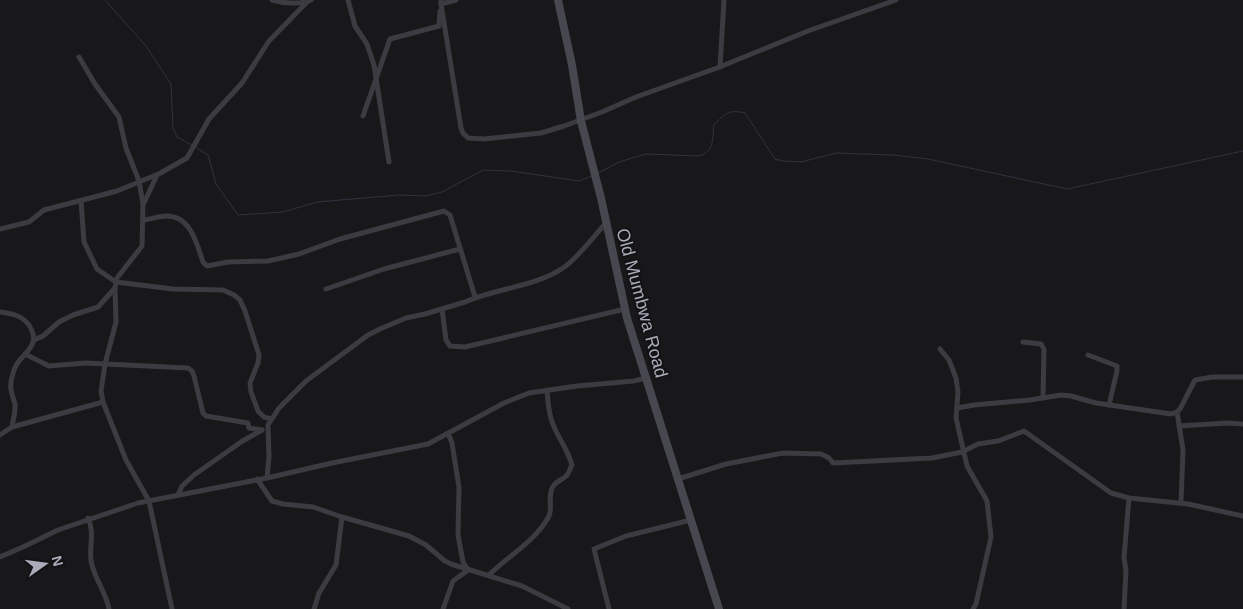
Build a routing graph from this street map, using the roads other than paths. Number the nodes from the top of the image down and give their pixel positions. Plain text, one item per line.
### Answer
1 (272, 0) edge
2 (348, 0) edge
3 (456, 0) edge
4 (558, 0) edge
5 (724, 0) edge
6 (896, 0) edge
7 (310, 1) edge
8 (441, 2) edge
9 (79, 57) dead end
10 (720, 67) junction
11 (375, 79) junction
12 (363, 116) dead end
13 (582, 121) junction
14 (389, 162) dead end
15 (156, 174) junction
16 (139, 181) junction
17 (81, 201) junction
18 (143, 204) junction
19 (144, 220) junction
20 (605, 224) junction
21 (0, 229) edge
22 (460, 249) junction
23 (115, 285) junction
24 (326, 289) dead end
25 (475, 297) junction
26 (625, 308) junction
27 (442, 309) junction
28 (0, 312) edge
29 (34, 340) junction
30 (1023, 342) dead end
31 (940, 349) dead end
32 (24, 354) junction
33 (1088, 355) dead end
34 (105, 364) junction
35 (1243, 377) edge
36 (646, 378) junction
37 (547, 390) junction
38 (1043, 397) junction
39 (103, 402) junction
40 (1109, 405) junction
41 (957, 408) junction
42 (1177, 412) junction
43 (271, 419) junction
44 (1243, 424) edge
45 (1179, 426) junction
46 (12, 427) junction
47 (264, 430) junction
48 (448, 433) junction
49 (0, 435) edge
50 (962, 452) junction
51 (267, 478) junction
52 (257, 479) junction
53 (678, 479) junction
54 (1180, 494) junction
55 (178, 495) junction
56 (1130, 498) junction
57 (149, 501) junction
58 (1171, 501) junction
59 (1181, 503) junction
60 (1243, 516) edge
61 (342, 517) junction
62 (88, 518) junction
63 (691, 520) junction
64 (0, 556) edge
65 (0, 564) edge
66 (468, 570) junction
67 (489, 575) junction
68 (109, 609) edge
69 (172, 609) edge
70 (314, 609) edge
71 (442, 609) edge
72 (566, 609) edge
73 (609, 609) edge
74 (719, 609) edge
75 (973, 609) edge
76 (1124, 609) edge

1 - 7 street
2 - 11 street
3 - 8 street
4 - 13 main road, Old Mumbwa Road
5 - 10 street
6 - 10 street
7 - 15 street
8 - 11 street
8 - 13 street
9 - 16 street
10 - 13 street
11 - 12 street
11 - 14 street
13 - 20 main road, Old Mumbwa Road
15 - 16 street
15 - 18 street
16 - 17 street
16 - 18 street
17 - 21 street
17 - 23 street
18 - 19 street
19 - 22 street
19 - 23 street
20 - 25 street
20 - 26 main road, Old Mumbwa Road
22 - 24 street
22 - 25 street
23 - 29 street
23 - 34 street
23 - 43 street
25 - 27 street
26 - 27 street
26 - 36 main road, Old Mumbwa Road
27 - 43 street
28 - 29 street
29 - 32 street
30 - 38 street
31 - 41 street
32 - 34 street
32 - 46 street
33 - 40 street
34 - 39 street
34 - 47 street
35 - 42 street
36 - 37 street
36 - 53 main road, Old Mumbwa Road
37 - 48 street
37 - 67 street
38 - 40 street
38 - 41 street
39 - 46 street
39 - 57 street
40 - 42 street
41 - 50 street
42 - 45 street
43 - 47 street
44 - 45 street
45 - 54 street
46 - 49 street
47 - 51 street
47 - 55 street
48 - 51 street
48 - 66 street
50 - 53 street
50 - 56 street
50 - 75 street
51 - 52 street
52 - 55 street
52 - 61 street
53 - 63 main road, Old Mumbwa Road
54 - 58 street
54 - 59 street
55 - 57 street
56 - 58 street
56 - 76 street
57 - 62 street
57 - 69 street
58 - 59 street
59 - 60 street
61 - 66 street
61 - 70 street
62 - 64 street
62 - 68 street
63 - 73 street
63 - 74 main road, Old Mumbwa Road
64 - 65 street
66 - 67 street
66 - 71 street
67 - 72 street

